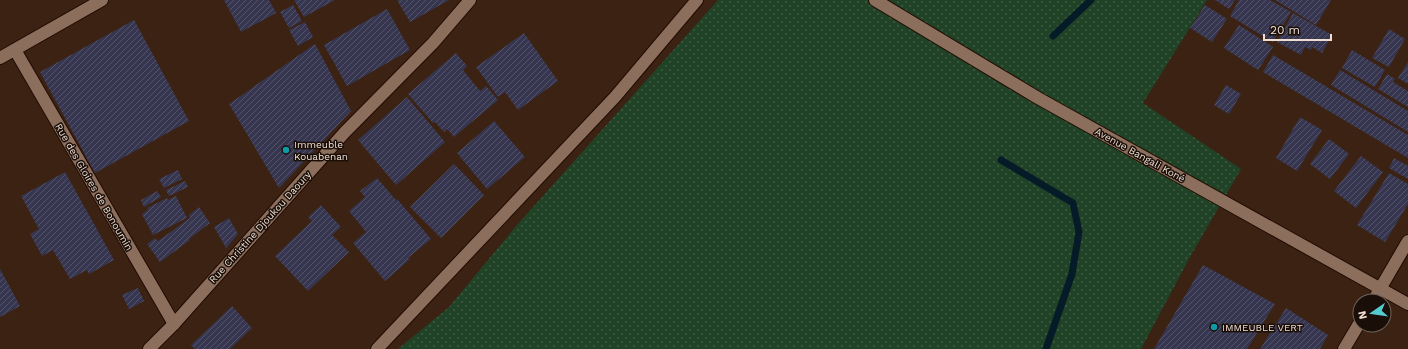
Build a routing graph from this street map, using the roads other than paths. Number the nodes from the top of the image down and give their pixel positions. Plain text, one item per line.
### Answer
1 (102, 0) edge
2 (470, 0) edge
3 (697, 0) edge
4 (875, 0) edge
5 (15, 50) junction
6 (0, 58) edge
7 (1408, 241) edge
8 (1380, 289) junction
9 (1378, 293) edge
10 (1408, 304) edge
11 (174, 324) junction
12 (1353, 333) edge
13 (149, 349) edge
14 (377, 349) edge
15 (1344, 349) edge

1 - 5 street
2 - 11 street, Rue Christine Djoukou Daoury
3 - 14 street
4 - 8 street, Avenue Bangali Koné
5 - 6 street
5 - 11 street, Rue des Gloires de Bonoumin
7 - 8 street
8 - 9 street
8 - 10 street, Avenue Bangali Koné
11 - 13 street, Rue Christine Djoukou Daoury
12 - 15 street

